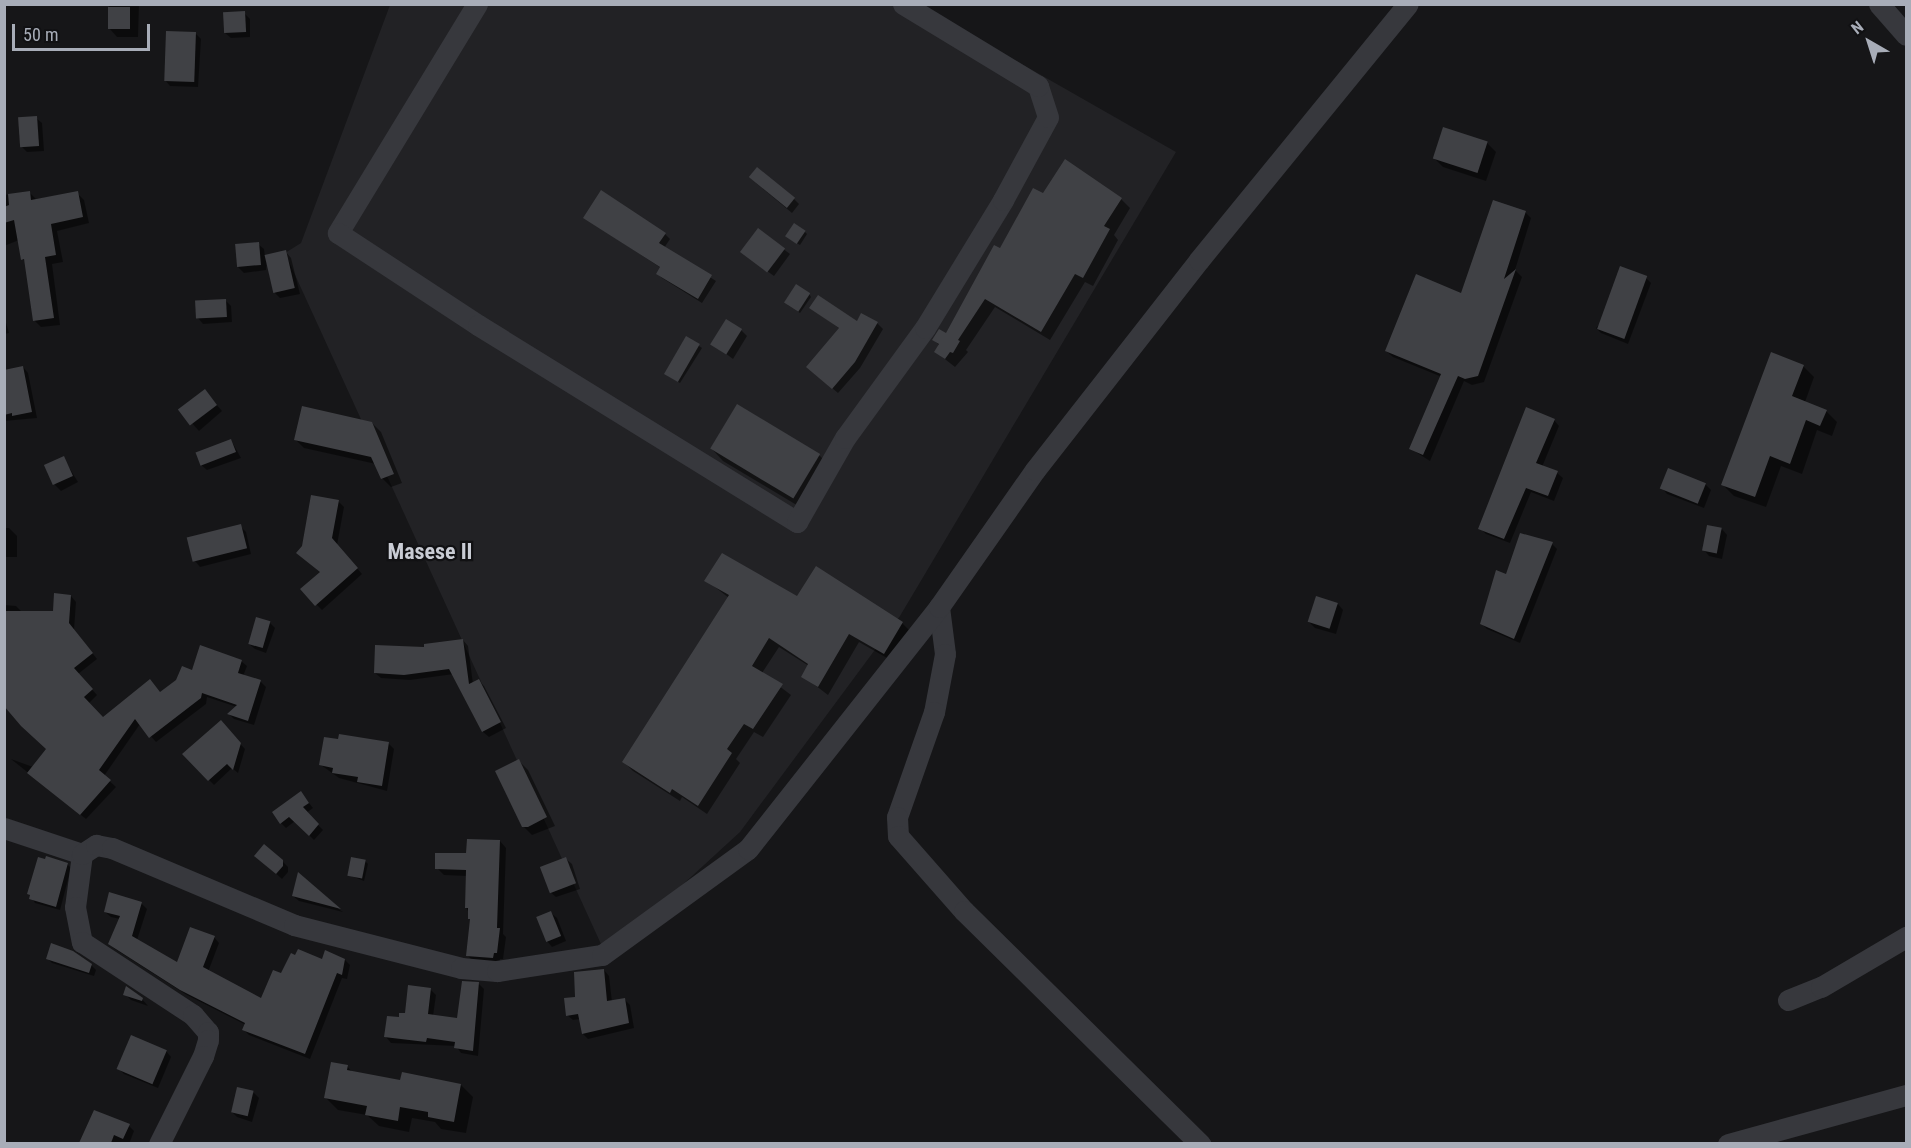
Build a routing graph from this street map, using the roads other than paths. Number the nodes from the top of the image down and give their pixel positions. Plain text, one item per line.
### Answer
1 (477, 4) edge
2 (903, 4) edge
3 (1408, 4) edge
4 (1879, 4) edge
5 (1906, 35) edge
6 (939, 607) junction
7 (4, 828) edge
8 (82, 854) junction
9 (1906, 938) edge
10 (1788, 1000) dead end
11 (1906, 1095) edge
12 (159, 1143) edge
13 (1200, 1143) edge
14 (1728, 1143) edge

1 - 2 street
3 - 6 street
4 - 5 street
6 - 8 street
6 - 13 street
7 - 8 street
8 - 12 street
9 - 10 street
11 - 14 street

